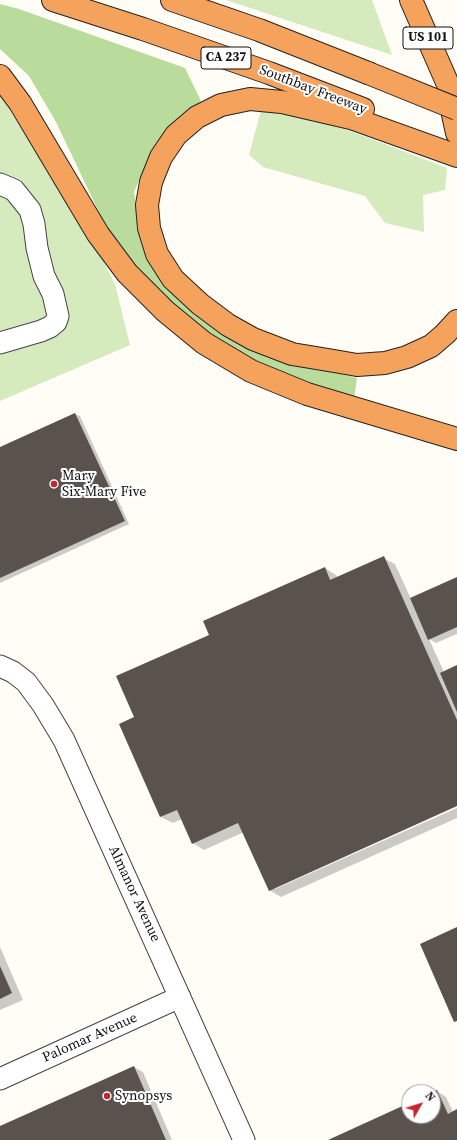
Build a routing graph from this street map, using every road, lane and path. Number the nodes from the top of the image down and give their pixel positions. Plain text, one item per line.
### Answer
1 (53, 0) edge
2 (172, 0) edge
3 (411, 0) edge
4 (0, 76) edge
5 (444, 77) junction
6 (457, 105) edge
7 (457, 109) edge
8 (398, 129) junction
9 (457, 133) edge
10 (457, 148) edge
11 (457, 156) edge
12 (0, 184) edge
13 (457, 321) edge
14 (0, 343) edge
15 (457, 439) edge
16 (0, 666) edge
17 (180, 998) junction
18 (0, 1078) edge
19 (244, 1140) edge

1 - 8 highway, Southbay Freeway / CA 237
2 - 7 highway, CA 237, bridge
3 - 5 highway, US 101
4 - 15 highway
5 - 6 highway, US 101
5 - 9 highway
8 - 10 highway, Southbay Freeway / CA 237
8 - 11 highway
8 - 13 highway
12 - 14 street
16 - 17 street, Almanor Avenue
17 - 18 street, Palomar Avenue
17 - 19 street, Almanor Avenue

